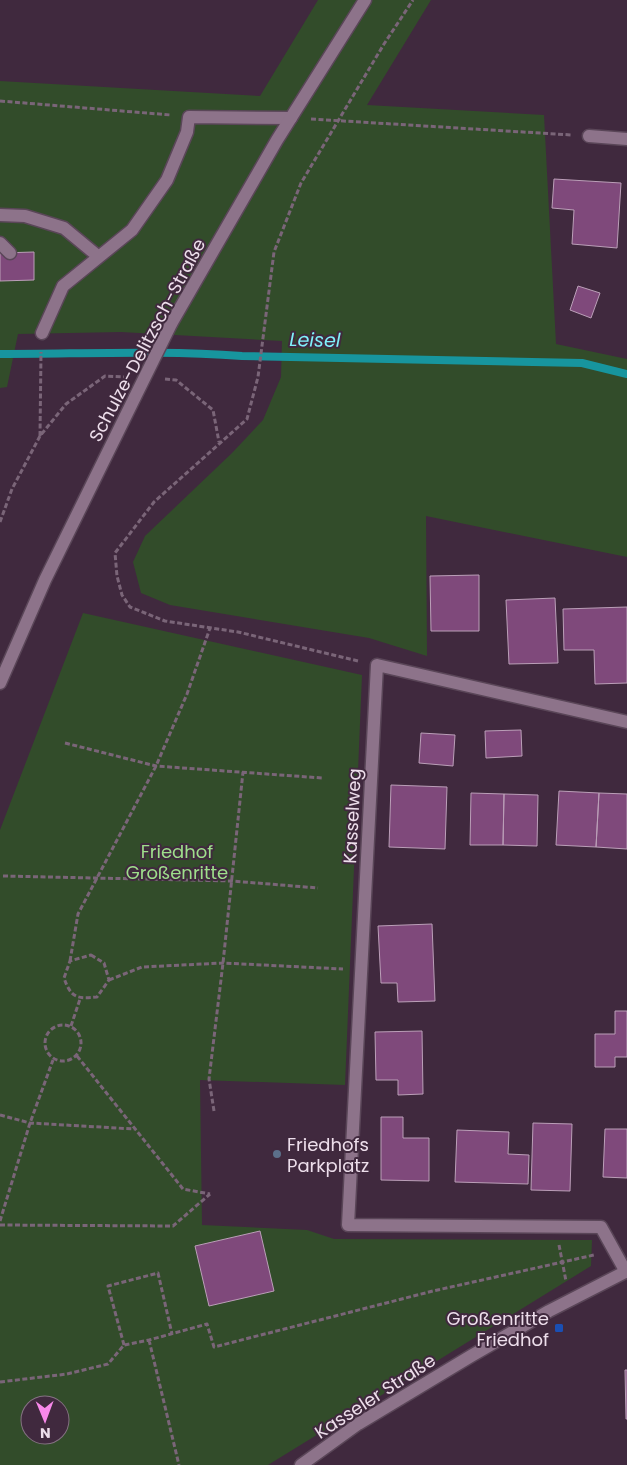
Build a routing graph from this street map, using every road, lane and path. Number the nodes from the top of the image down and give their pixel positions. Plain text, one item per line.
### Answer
1 (365, 0) edge
2 (413, 0) edge
3 (0, 101) edge
4 (189, 117) junction
5 (291, 118) junction
6 (339, 121) junction
7 (589, 136) joint
8 (627, 139) edge
9 (0, 215) edge
10 (0, 243) edge
11 (10, 252) dead end
12 (99, 256) junction
13 (42, 333) joint
14 (105, 376) dead end
15 (176, 380) dead end
16 (40, 436) junction
17 (219, 442) junction
18 (0, 522) edge
19 (210, 628) junction
20 (377, 666) junction
21 (0, 683) edge
22 (627, 722) edge
23 (65, 743) dead end
24 (156, 766) junction
25 (243, 772) junction
26 (322, 778) dead end
27 (3, 876) dead end
28 (97, 878) junction
29 (232, 881) junction
30 (318, 888) dead end
31 (70, 961) junction
32 (223, 963) junction
33 (362, 970) junction
34 (109, 980) junction
35 (80, 999) junction
36 (71, 1026) junction
37 (77, 1056) junction
38 (53, 1060) junction
39 (214, 1111) dead end
40 (0, 1115) edge
41 (30, 1123) junction
42 (135, 1129) junction
43 (0, 1223) edge
44 (348, 1225) joint
45 (556, 1227) junction
46 (614, 1251) junction
47 (562, 1263) junction
48 (627, 1271) edge
49 (570, 1300) junction
50 (172, 1334) junction
51 (149, 1340) junction
52 (124, 1345) junction
53 (0, 1382) edge
54 (179, 1465) edge
55 (301, 1465) edge

1 - 5 street, Schulze-Delitzsch-Straße
2 - 6 path
3 - 4 path
4 - 5 street
4 - 12 street
5 - 6 path
5 - 21 street, Schulze-Delitzsch-Straße, bridge
6 - 7 path
6 - 17 path
7 - 8 street
9 - 12 street
10 - 11 street
12 - 13 street
13 - 16 path
14 - 16 path
15 - 17 path
16 - 18 path
17 - 19 path
19 - 20 path
19 - 24 path
20 - 22 street
20 - 33 street, Kasselweg
23 - 24 path
24 - 25 path
24 - 28 path
25 - 26 path
25 - 29 path
27 - 28 path
28 - 29 path
28 - 31 path
29 - 30 path
29 - 32 path
31 - 34 path
31 - 35 path
32 - 33 path
32 - 34 path
32 - 39 path
33 - 44 street, Kasselweg
34 - 35 path
35 - 36 path
36 - 37 path
36 - 38 path
37 - 38 path
37 - 42 path
38 - 41 path
40 - 41 path
41 - 42 path
41 - 43 path
42 - 43 path
44 - 45 street, Kasseler Straße
45 - 46 street, Kasseler Straße
45 - 47 path
46 - 47 path
46 - 48 street, Kasseler Straße
47 - 49 path
47 - 50 path
48 - 49 street, Kasseler Straße
49 - 55 street, Kasseler Straße
50 - 51 path
50 - 52 path
51 - 52 path
51 - 54 path
52 - 53 path

